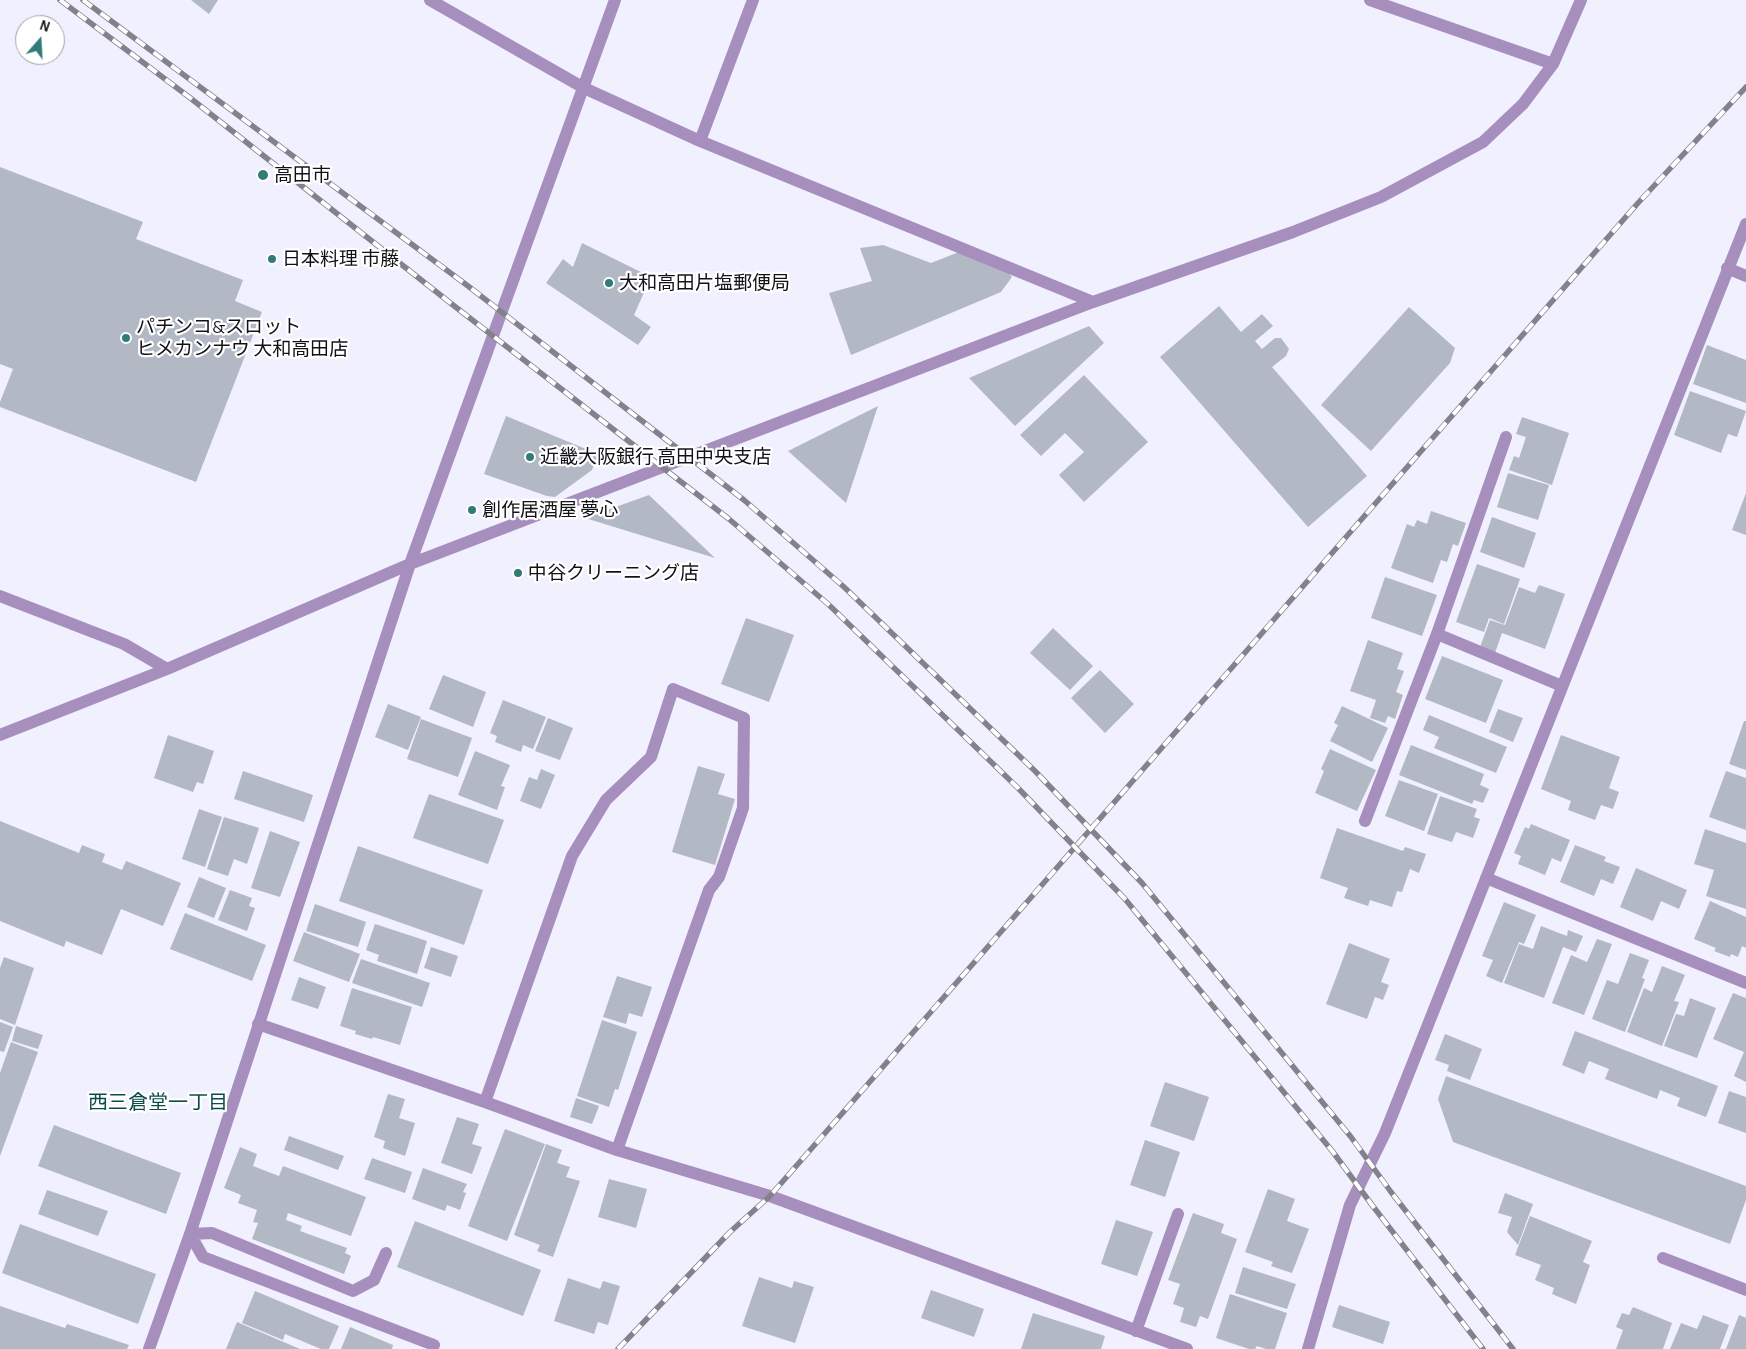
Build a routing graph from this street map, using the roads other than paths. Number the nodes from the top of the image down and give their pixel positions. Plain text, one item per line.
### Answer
1 (430, 0) edge
2 (615, 0) edge
3 (753, 0) edge
4 (1370, 0) edge
5 (1581, 0) edge
6 (1553, 64) junction
7 (584, 88) junction
8 (700, 141) junction
9 (1746, 224) edge
10 (1727, 268) junction
11 (1746, 276) edge
12 (1093, 302) junction
13 (1506, 437) dead end
14 (410, 564) junction
15 (0, 596) edge
16 (1437, 634) junction
17 (167, 669) junction
18 (1562, 686) junction
19 (0, 734) edge
20 (1365, 821) dead end
21 (1486, 878) junction
22 (1746, 982) edge
23 (258, 1024) junction
24 (485, 1102) junction
25 (617, 1150) junction
26 (1178, 1214) dead end
27 (190, 1234) junction
28 (386, 1253) dead end
29 (1663, 1258) dead end
30 (1746, 1290) edge
31 (1136, 1331) junction
32 (434, 1345) dead end
33 (149, 1349) edge
34 (1187, 1349) edge
35 (1308, 1349) edge

1 - 7 street
2 - 7 street
3 - 8 street
4 - 6 street
5 - 6 street
6 - 12 street
7 - 8 street
7 - 14 street
8 - 12 street
9 - 10 street
10 - 11 street
10 - 18 street
12 - 14 street
13 - 16 street
14 - 17 street
14 - 23 street
15 - 17 street
16 - 18 street
16 - 20 street
17 - 19 street
18 - 21 street
21 - 22 street
21 - 35 street
23 - 24 street
23 - 27 street
24 - 25 street
24 - 25 street
25 - 31 street
26 - 31 street
27 - 28 street
27 - 32 street
27 - 33 street
29 - 30 street
31 - 34 street

